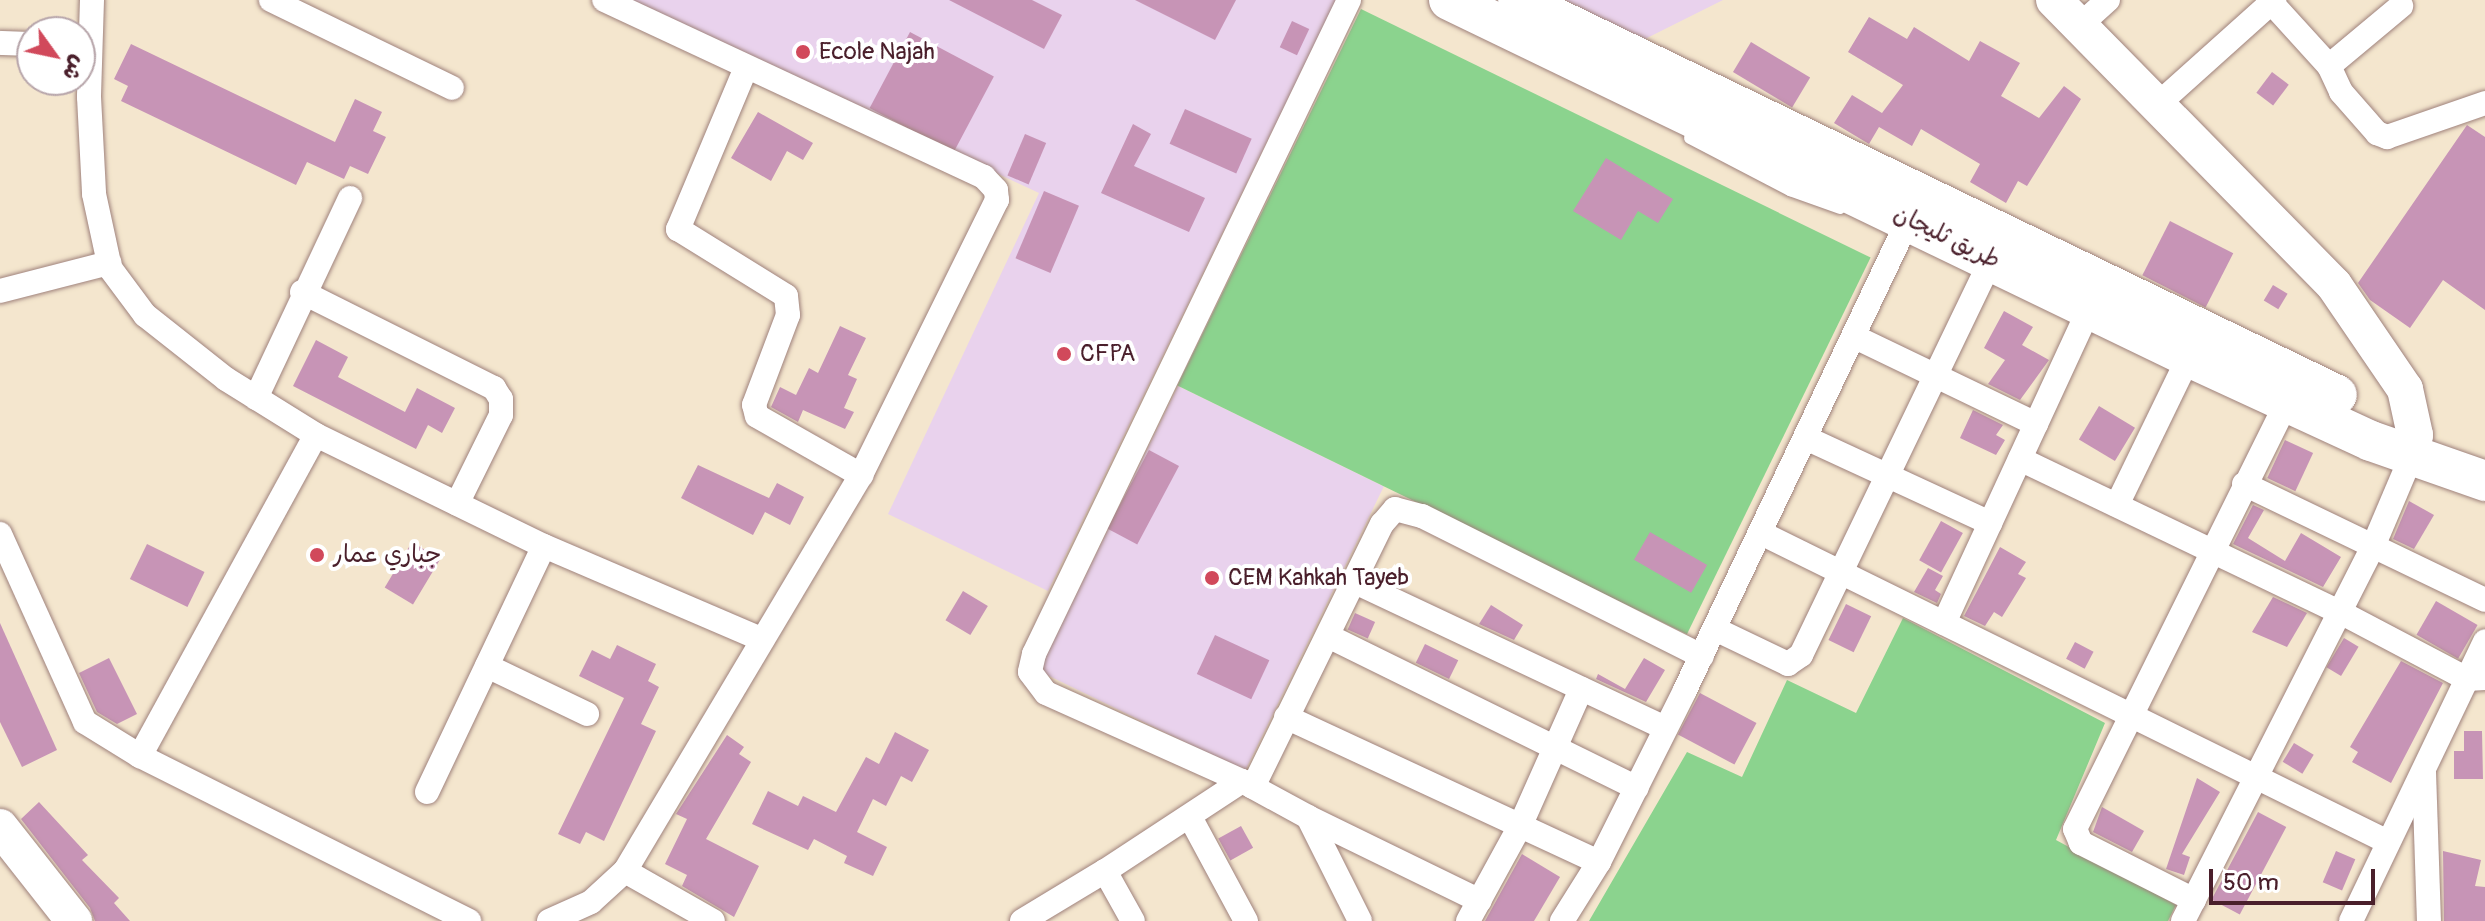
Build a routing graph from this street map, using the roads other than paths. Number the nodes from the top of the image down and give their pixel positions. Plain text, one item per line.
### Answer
1 (271, 0) edge
2 (604, 0) edge
3 (1349, 0) edge
4 (1449, 0) edge
5 (1518, 0) edge
6 (2054, 0) edge
7 (2108, 0) edge
8 (2272, 1) edge
9 (2405, 2) edge
10 (2079, 26) junction
11 (1577, 57) junction
12 (2329, 66) junction
13 (745, 70) junction
14 (452, 88) dead end
15 (88, 96) edge
16 (2485, 103) edge
17 (2156, 106) junction
18 (1677, 131) dead end
19 (350, 198) dead end
20 (1905, 206) junction
21 (1992, 258) junction
22 (109, 263) junction
23 (0, 291) edge
24 (302, 292) junction
25 (2089, 309) junction
26 (1855, 337) junction
27 (2189, 357) junction
28 (1937, 376) junction
29 (256, 398) junction
30 (2288, 400) junction
31 (2036, 424) junction
32 (316, 435) junction
33 (1806, 438) junction
34 (2425, 452) junction
35 (2020, 459) junction
36 (861, 475) junction
37 (1889, 477) junction
38 (2485, 481) edge
39 (2244, 484) junction
40 (457, 504) junction
41 (2117, 505) junction
42 (1990, 523) junction
43 (1761, 533) junction
44 (0, 534) edge
45 (544, 546) junction
46 (2212, 549) junction
47 (2372, 549) junction
48 (1844, 574) junction
49 (1355, 582) junction
50 (2485, 600) edge
51 (2340, 612) junction
52 (1944, 623) junction
53 (1715, 629) junction
54 (1328, 636) junction
55 (761, 639) junction
56 (2485, 641) edge
57 (1702, 656) junction
58 (487, 666) junction
59 (2476, 679) edge
60 (1581, 689) junction
61 (587, 714) dead end
62 (2129, 716) junction
63 (1286, 717) junction
64 (1665, 728) junction
65 (1555, 748) junction
66 (140, 756) junction
67 (2424, 768) junction
68 (2259, 780) junction
69 (1247, 784) junction
70 (1637, 788) junction
71 (427, 792) dead end
72 (1190, 817) junction
73 (1308, 817) junction
74 (1521, 824) junction
75 (0, 827) edge
76 (2388, 842) junction
77 (1599, 862) junction
78 (0, 865) edge
79 (625, 871) junction
80 (1105, 871) junction
81 (2189, 910) edge
82 (1474, 911) edge
83 (44, 921) edge
84 (74, 921) edge
85 (469, 921) edge
86 (549, 921) edge
87 (713, 921) edge
88 (1022, 921) edge
89 (1133, 921) edge
90 (1246, 921) edge
91 (1360, 921) edge
92 (1562, 921) edge
93 (2351, 921) edge
94 (2429, 921) edge

1 - 14 street
2 - 13 street
3 - 69 street
4 - 11 main road, طريق ثليجان
5 - 11 main road, طريق ثليجان
6 - 10 street
7 - 10 street
8 - 12 street
8 - 17 street
9 - 12 street
10 - 17 street
11 - 20 main road, طريق ثليجان
12 - 16 street
13 - 36 street
13 - 36 street
15 - 22 street
17 - 34 street
18 - 20 lane
19 - 24 street
20 - 21 main road, طريق ثليجان
20 - 26 street
20 - 34 main road, طريق ثليجان
21 - 25 main road, طريق ثليجان
21 - 28 street
22 - 23 street
22 - 29 street
24 - 29 street
24 - 40 street
25 - 27 main road, طريق ثليجان
25 - 31 street
26 - 28 street
26 - 33 street
27 - 30 main road, طريق ثليجان
27 - 41 street
28 - 31 street
28 - 37 street
29 - 32 street
30 - 34 main road, طريق ثليجان
30 - 39 street
31 - 35 street
32 - 40 street
32 - 66 street
33 - 37 street
33 - 43 street
34 - 38 main road, طريق ثليجان
34 - 47 street
35 - 41 street
35 - 42 street
36 - 55 street
37 - 42 street
37 - 48 street
39 - 46 street
39 - 47 street
40 - 45 street
41 - 46 street
42 - 52 street
43 - 48 street
43 - 53 street
44 - 66 street
45 - 55 street
45 - 58 street
46 - 51 street
46 - 62 street
47 - 50 street
47 - 51 street
48 - 52 street
48 - 53 street
49 - 54 street
49 - 57 street
49 - 60 street
51 - 59 street
51 - 68 street
52 - 62 street
53 - 57 street
54 - 63 street
54 - 65 street
55 - 79 street
56 - 59 street
57 - 64 street
58 - 61 street
58 - 71 street
59 - 67 street
60 - 64 street
60 - 65 street
62 - 68 street
62 - 81 street
63 - 69 street
63 - 74 street
64 - 70 street
65 - 70 street
65 - 74 street
66 - 85 street
67 - 76 street
67 - 94 street
68 - 76 street
68 - 81 street
69 - 72 street
69 - 73 street
70 - 77 street
72 - 80 street
72 - 90 street
73 - 82 street
73 - 91 street
74 - 77 street
74 - 82 street
75 - 84 street
76 - 93 street
77 - 92 street
78 - 83 street
79 - 86 street
79 - 87 street
80 - 88 street
80 - 89 street

